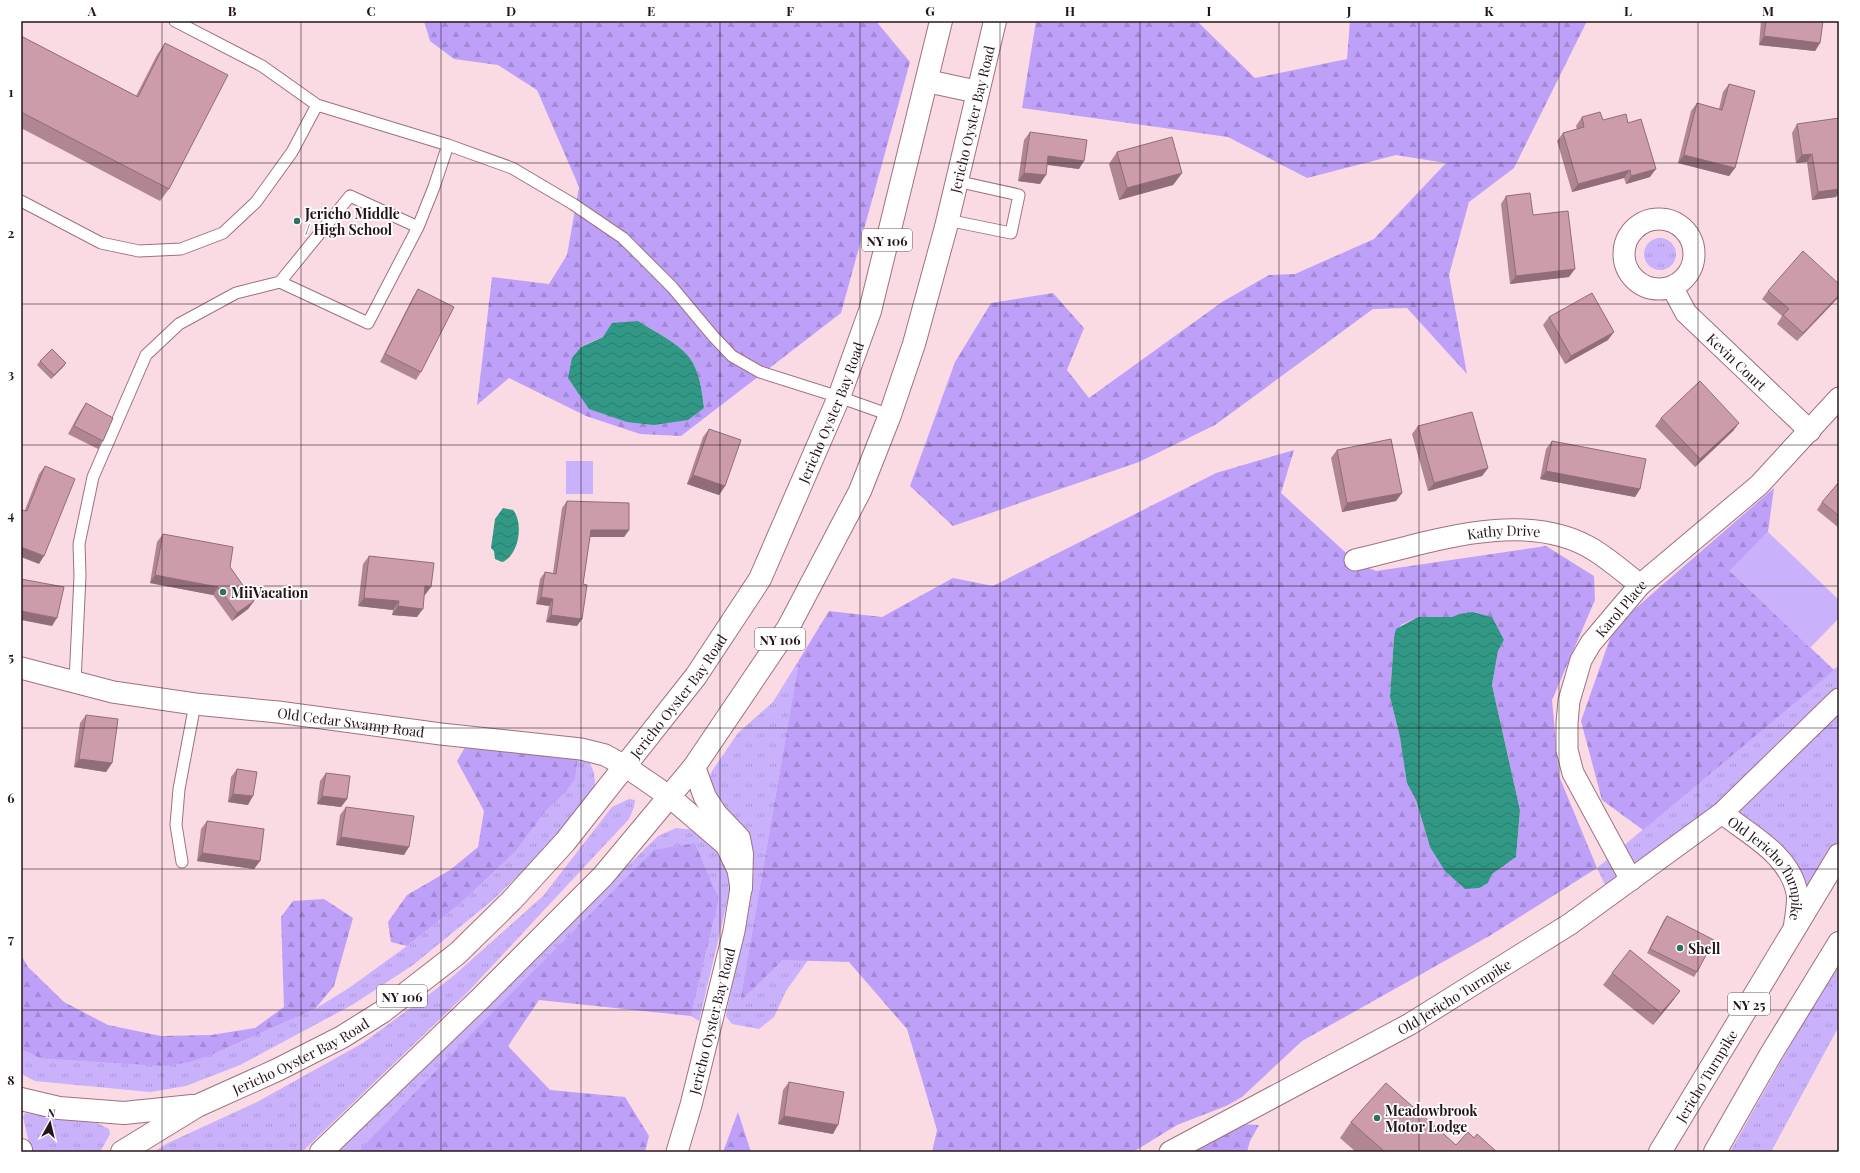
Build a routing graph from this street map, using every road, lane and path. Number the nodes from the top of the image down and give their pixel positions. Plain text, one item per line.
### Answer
1 (174, 21) edge
2 (941, 21) edge
3 (995, 21) edge
4 (927, 81) junction
5 (978, 92) junction
6 (317, 105) junction
7 (448, 145) junction
8 (956, 181) junction
9 (21, 201) edge
10 (947, 220) junction
11 (418, 227) junction
12 (280, 282) junction
13 (1672, 287) dead end
14 (839, 397) junction
15 (1839, 398) edge
16 (890, 415) junction
17 (1810, 432) junction
18 (1355, 560) dead end
19 (1640, 584) junction
20 (21, 668) edge
21 (75, 682) junction
22 (1839, 700) edge
23 (195, 704) junction
24 (626, 766) junction
25 (694, 767) junction
26 (670, 797) junction
27 (1722, 814) junction
28 (1839, 855) edge
29 (182, 862) dead end
30 (1631, 880) junction
31 (741, 888) junction
32 (1794, 930) junction
33 (1839, 944) edge
34 (21, 1099) edge
35 (197, 1106) junction
36 (122, 1152) edge
37 (321, 1152) edge
38 (677, 1152) edge
39 (1170, 1152) edge
40 (1660, 1152) edge
41 (1715, 1152) edge

1 - 6 lane
2 - 4 main road, Jericho Oyster Bay Road / NY 106
3 - 5 main road, Jericho Oyster Bay Road / NY 106
4 - 5 main road
4 - 14 main road, Jericho Oyster Bay Road / NY 106
5 - 8 main road, Jericho Oyster Bay Road / NY 106
6 - 7 lane
6 - 9 lane
7 - 11 lane
7 - 14 lane
8 - 10 main road, Jericho Oyster Bay Road / NY 106
8 - 10 lane
10 - 16 main road, Jericho Oyster Bay Road / NY 106
11 - 12 lane
11 - 12 lane
12 - 21 lane
13 - 17 street, Kevin Court
14 - 16 lane
14 - 24 main road, Jericho Oyster Bay Road / NY 106
15 - 17 street, Karol Place
16 - 25 main road, Jericho Oyster Bay Road / NY 106
17 - 19 street, Karol Place
18 - 19 street, Kathy Drive
19 - 30 street, Karol Place
20 - 21 street, Old Cedar Swamp Road
21 - 23 street, Old Cedar Swamp Road
22 - 27 street, Old Jericho Turnpike
23 - 24 street, Old Cedar Swamp Road
23 - 29 lane
24 - 26 street, Old Cedar Swamp Road
24 - 35 main road, Jericho Oyster Bay Road / NY 106
25 - 26 main road, Jericho Oyster Bay Road / NY 106
25 - 31 main road
26 - 31 street, Jericho Oyster Bay Road
26 - 37 main road, Jericho Oyster Bay Road / NY 106
27 - 30 street, Old Jericho Turnpike
27 - 32 street, Old Jericho Turnpike
28 - 32 main road, Jericho Turnpike / NY 25
30 - 39 street, Old Jericho Turnpike
31 - 38 street, Jericho Oyster Bay Road
32 - 40 main road, Jericho Turnpike / NY 25
33 - 41 main road
34 - 35 main road
35 - 36 main road, Jericho Oyster Bay Road / NY 106

